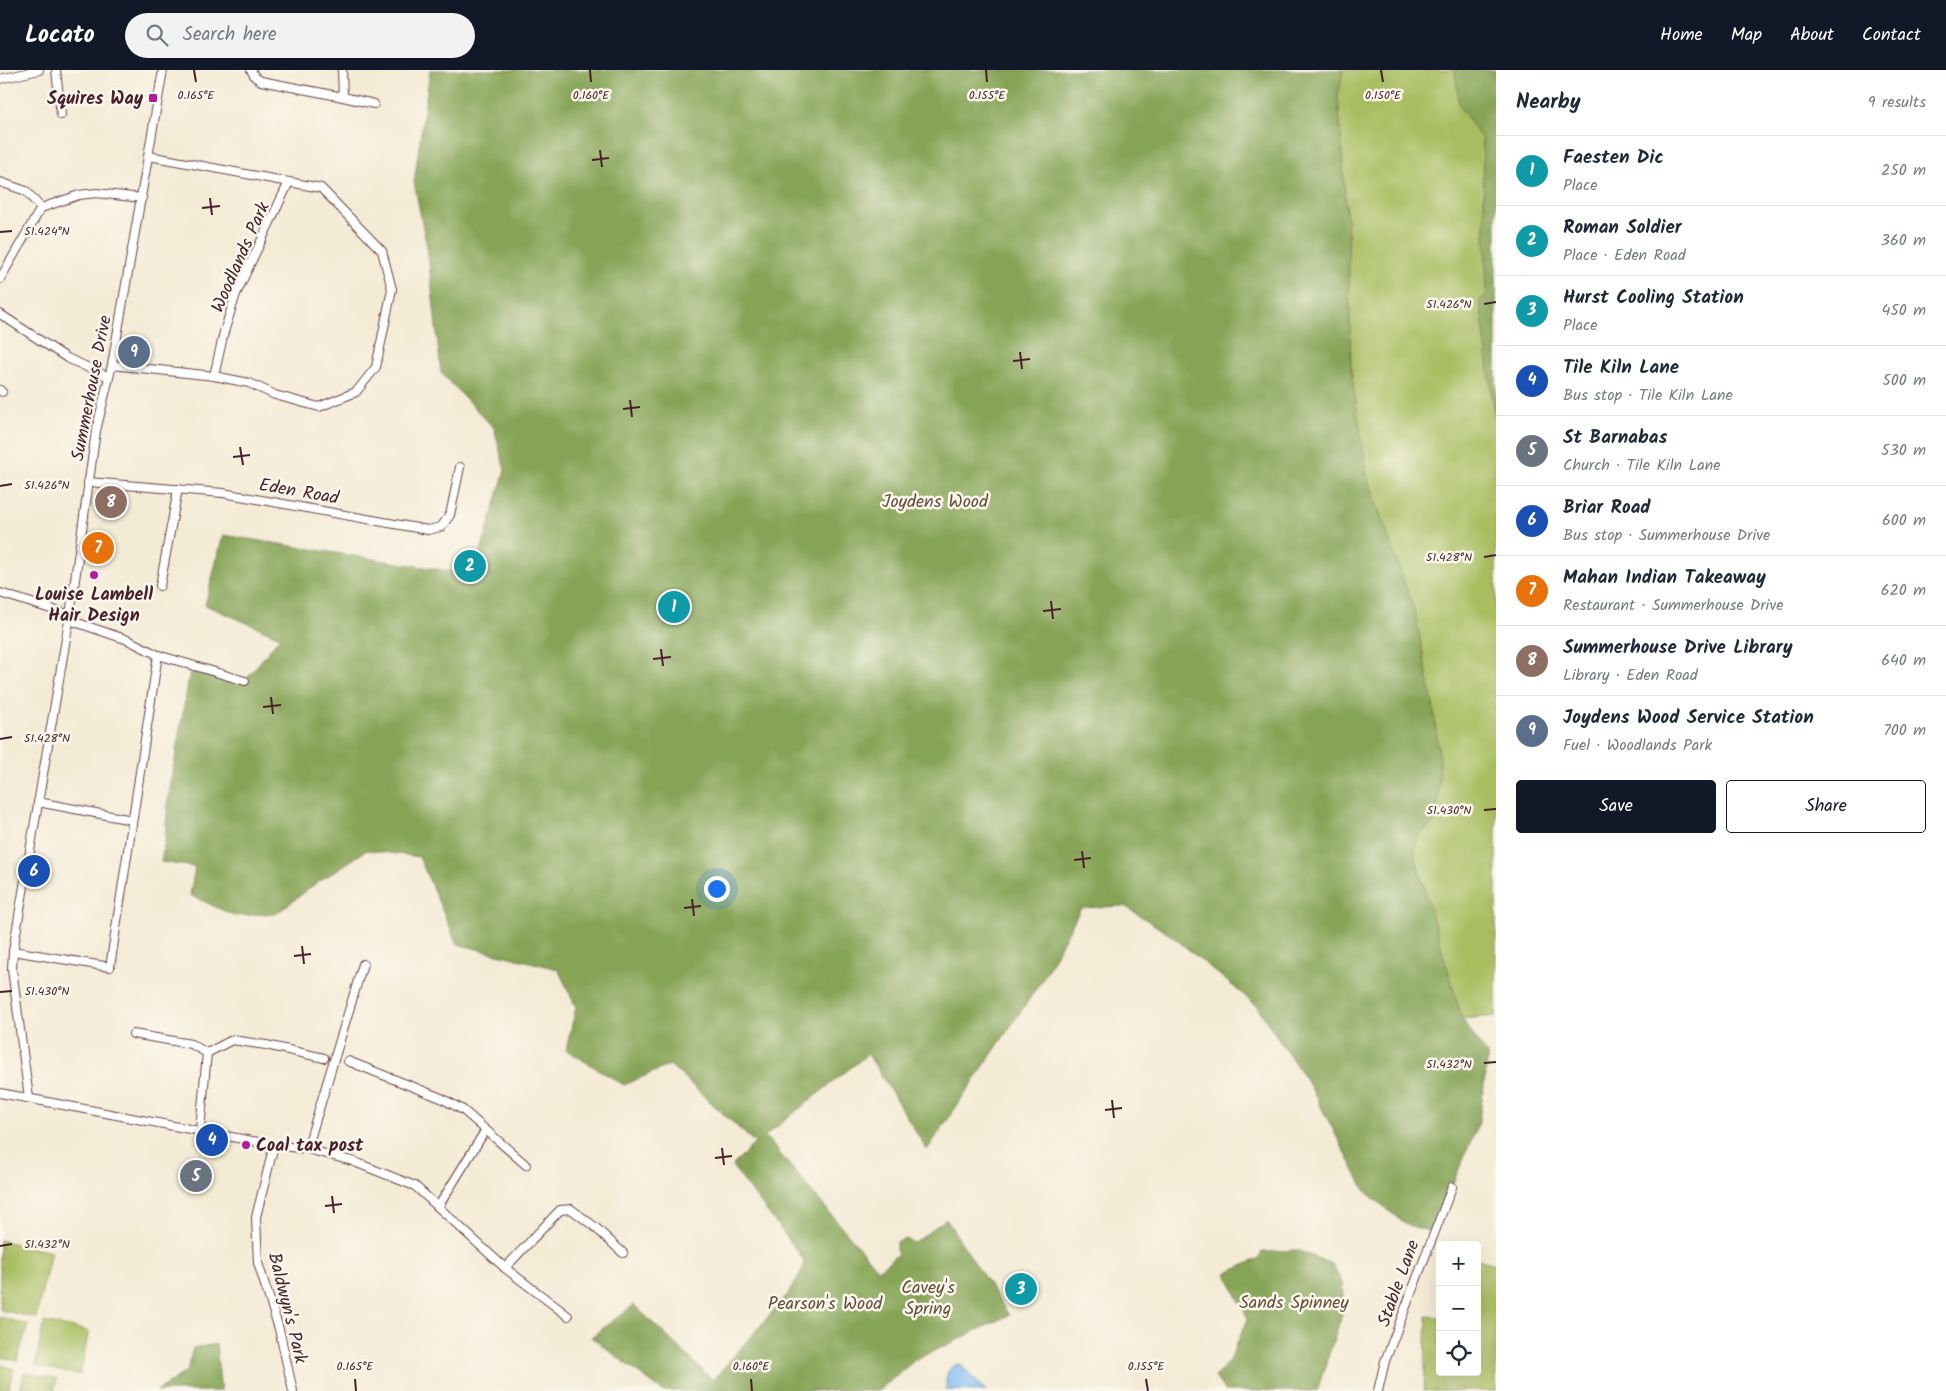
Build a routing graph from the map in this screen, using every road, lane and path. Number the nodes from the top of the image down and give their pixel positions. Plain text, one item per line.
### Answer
1 (38, 70) edge
2 (56, 70) edge
3 (163, 70) edge
4 (251, 70) edge
5 (342, 70) edge
6 (0, 79) edge
7 (343, 97) junction
8 (374, 104) dead end
9 (61, 115) dead end
10 (149, 156) junction
11 (0, 182) edge
12 (289, 182) junction
13 (142, 198) junction
14 (41, 208) junction
15 (0, 279) edge
16 (0, 314) edge
17 (112, 366) junction
18 (214, 376) junction
19 (109, 377) junction
20 (460, 467) dead end
21 (88, 482) junction
22 (178, 489) junction
23 (160, 586) dead end
24 (0, 593) edge
25 (69, 618) junction
26 (158, 655) junction
27 (245, 681) dead end
28 (38, 802) junction
29 (132, 820) junction
30 (13, 951) junction
31 (363, 964) dead end
32 (133, 1034) dead end
33 (207, 1053) junction
34 (324, 1058) dead end
35 (348, 1061) dead end
36 (0, 1093) edge
37 (29, 1098) junction
38 (200, 1130) junction
39 (485, 1131) junction
40 (274, 1145) junction
41 (307, 1149) junction
42 (526, 1165) dead end
43 (1452, 1188) dead end
44 (438, 1206) junction
45 (623, 1253) dead end
46 (505, 1268) junction
47 (568, 1316) dead end
48 (293, 1391) edge
49 (1378, 1391) edge

1 - 6 street
2 - 9 street
3 - 10 street, Summerhouse Drive
4 - 7 street
5 - 7 street
7 - 8 street
10 - 12 street, Woodlands Park
10 - 13 street, Summerhouse Drive
11 - 14 street
12 - 18 street, Woodlands Park
12 - 18 street, Woodlands Park
13 - 14 street
13 - 17 street, Summerhouse Drive
14 - 15 street
16 - 19 street
17 - 18 street, Woodlands Park
17 - 19 street, Summerhouse Drive
19 - 21 street, Summerhouse Drive
20 - 22 street, Eden Road
21 - 22 street, Eden Road
21 - 25 street, Summerhouse Drive
22 - 23 street
24 - 25 street
25 - 26 street
25 - 28 street, Summerhouse Drive
26 - 27 street
26 - 29 street
28 - 29 street
28 - 30 street, Summerhouse Drive
29 - 30 street
30 - 37 street, Summerhouse Drive
31 - 41 street
32 - 33 street
33 - 34 street
33 - 38 street
35 - 39 street
36 - 37 street
37 - 38 street
38 - 40 street
39 - 42 street
39 - 44 street
40 - 41 street
40 - 48 street, Baldwyn's Park
41 - 44 street
43 - 49 street, Stable Lane
44 - 46 street
45 - 46 street
46 - 47 street

